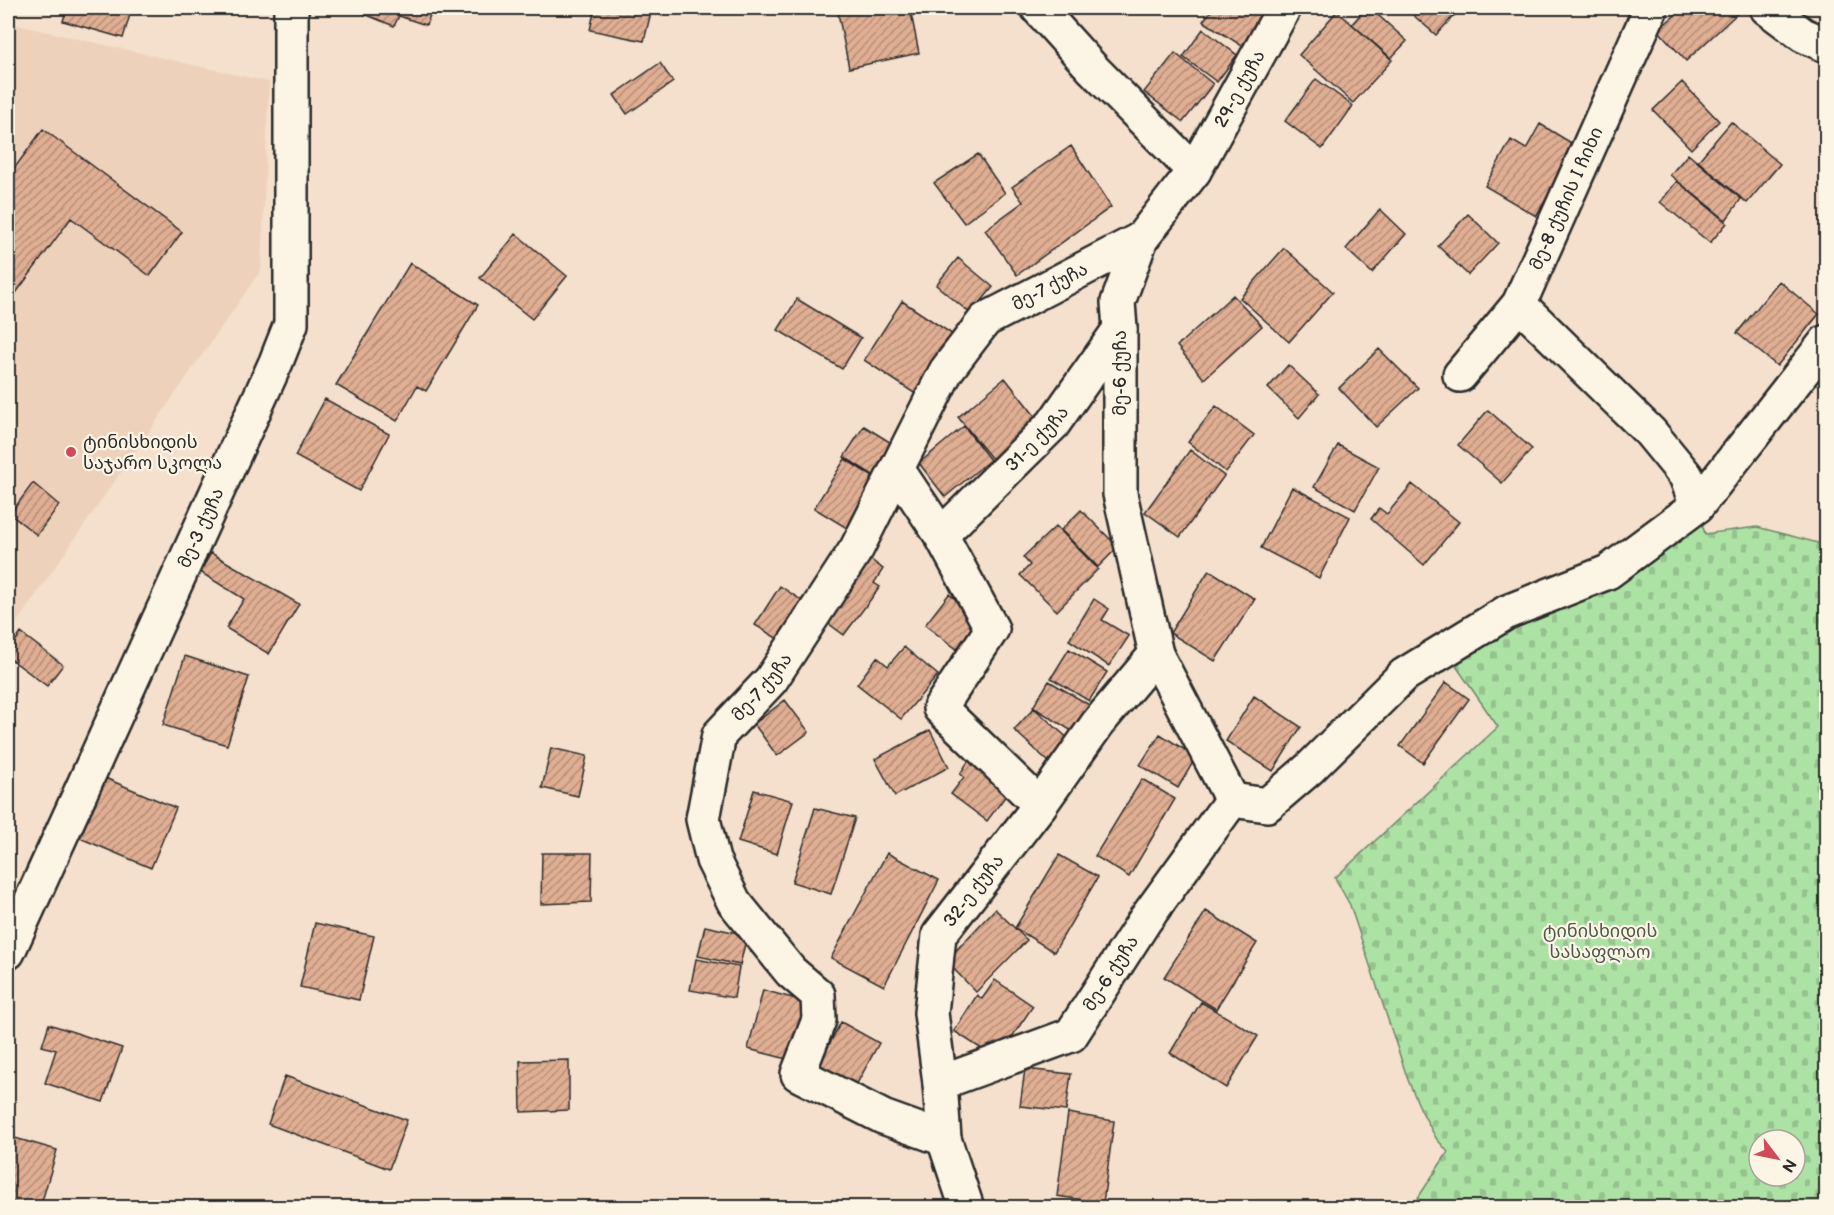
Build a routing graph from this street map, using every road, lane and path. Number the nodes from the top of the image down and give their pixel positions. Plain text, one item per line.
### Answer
1 (291, 8) edge
2 (1038, 8) edge
3 (1284, 8) edge
4 (1651, 8) edge
5 (1767, 8) edge
6 (1827, 45) edge
7 (1194, 171) junction
8 (1141, 239) junction
9 (1519, 304) junction
10 (1120, 329) junction
11 (1827, 342) edge
12 (1460, 375) dead end
13 (897, 470) junction
14 (1696, 506) junction
15 (941, 536) junction
16 (1155, 654) junction
17 (1232, 800) junction
18 (1040, 805) junction
19 (8, 952) edge
20 (940, 1083) junction
21 (944, 1139) junction
22 (968, 1208) edge

1 - 19 street, მე-3 ქუჩა
2 - 7 street
3 - 7 street, 29-ე ქუჩა
4 - 9 street, მე-8 ქუჩის I ჩიხი
5 - 6 street
7 - 8 street, მე-6 ქუჩა
8 - 10 street, მე-6 ქუჩა
8 - 13 street, მე-7 ქუჩა
9 - 12 street, მე-8 ქუჩის I ჩიხი
9 - 14 street
10 - 15 street, 31-ე ქუჩა
10 - 16 street, მე-6 ქუჩა
11 - 14 street
13 - 15 street
13 - 21 street, მე-7 ქუჩა
14 - 17 street
15 - 18 street
16 - 17 street, მე-6 ქუჩა
16 - 18 street, 32-ე ქუჩა
17 - 20 street, მე-6 ქუჩა
18 - 20 street, 32-ე ქუჩა
20 - 21 street, 32-ე ქუჩა
21 - 22 street, 32-ე ქუჩა

